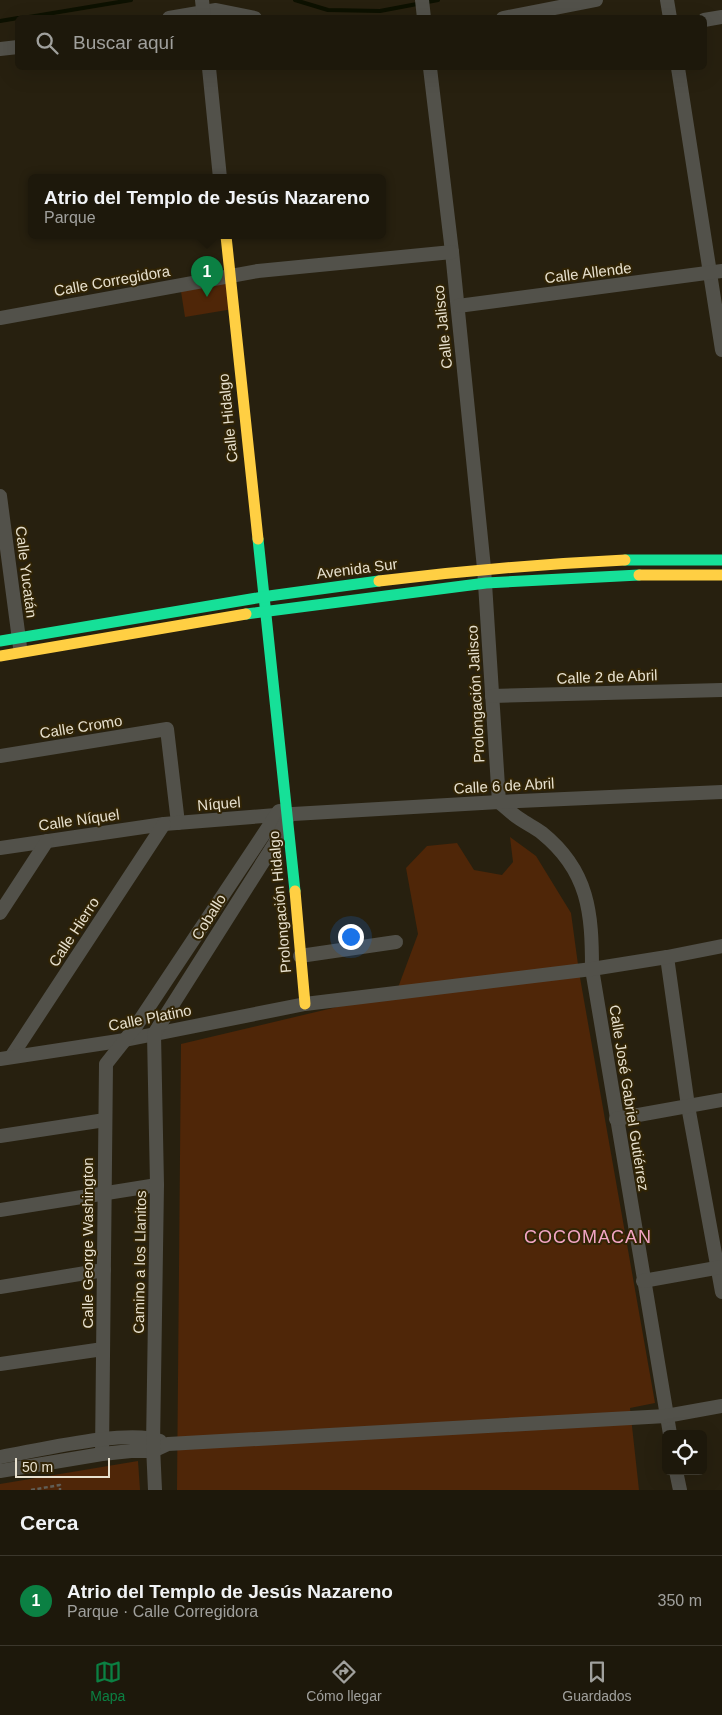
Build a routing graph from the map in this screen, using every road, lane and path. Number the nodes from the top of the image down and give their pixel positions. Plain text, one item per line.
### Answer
1 (202, 0) edge
2 (596, 0) edge
3 (667, 0) edge
4 (187, 15) edge
5 (204, 15) edge
6 (240, 15) edge
7 (518, 15) edge
8 (670, 15) edge
9 (722, 17) edge
10 (707, 20) edge
11 (15, 46) edge
12 (0, 48) edge
13 (209, 70) edge
14 (430, 70) edge
15 (678, 70) edge
16 (220, 174) edge
17 (226, 239) edge
18 (452, 252) junction
19 (716, 272) edge
20 (230, 276) junction
21 (458, 306) junction
22 (0, 318) edge
23 (722, 350) edge
24 (0, 496) edge
25 (722, 560) edge
26 (484, 568) junction
27 (722, 575) edge
28 (486, 583) junction
29 (264, 596) junction
30 (266, 611) junction
31 (18, 638) junction
32 (0, 641) edge
33 (21, 653) junction
34 (0, 656) edge
35 (722, 690) edge
36 (492, 696) junction
37 (0, 756) edge
38 (722, 792) edge
39 (285, 798) joint
40 (498, 802) junction
41 (282, 815) junction
42 (178, 823) junction
43 (164, 824) junction
44 (47, 841) junction
45 (275, 843) junction
46 (0, 848) edge
47 (291, 850) junction
48 (0, 912) edge
49 (396, 942) dead end
50 (722, 946) edge
51 (300, 956) junction
52 (667, 958) junction
53 (592, 969) junction
54 (306, 1004) junction
55 (154, 1034) junction
56 (125, 1040) junction
57 (6, 1058) edge
58 (722, 1100) edge
59 (688, 1106) junction
60 (105, 1120) junction
61 (616, 1120) junction
62 (0, 1136) edge
63 (157, 1185) junction
64 (104, 1192) junction
65 (0, 1210) edge
66 (720, 1268) edge
67 (104, 1270) junction
68 (643, 1281) junction
69 (0, 1287) edge
70 (722, 1292) edge
71 (103, 1349) junction
72 (0, 1364) edge
73 (722, 1406) edge
74 (666, 1416) junction
75 (669, 1430) edge
76 (102, 1439) junction
77 (153, 1445) junction
78 (102, 1454) junction
79 (0, 1457) edge
80 (0, 1471) edge
81 (677, 1475) edge
82 (31, 1490) edge
83 (60, 1490) edge
84 (155, 1490) edge
85 (680, 1490) edge

1 - 5 street, bridge
2 - 7 street
3 - 8 street
4 - 6 street
9 - 10 street
11 - 12 street
13 - 16 street
14 - 18 street, Calle Jalisco
15 - 19 street
17 - 20 main road, Calle Hidalgo
18 - 20 street, Calle Corregidora
18 - 21 street, Calle Jalisco
19 - 21 street, Calle Allende
19 - 23 street
20 - 22 street, Calle Corregidora
20 - 29 main road, Calle Hidalgo
21 - 26 street, Calle Jalisco
24 - 31 street, Calle Yucatán
25 - 26 main road, Avenida Sur
26 - 28 street, Calle Jalisco
26 - 29 main road, Avenida Sur
27 - 28 main road, Avenida Sur
28 - 30 main road, Avenida Sur
28 - 36 street, Prolongación Jalisco
29 - 30 main road, Prolongación Hidalgo
29 - 31 main road, Avenida Sur
30 - 33 main road, Avenida Sur
30 - 39 main road, Prolongación Hidalgo
31 - 32 main road, Avenida Sur
31 - 33 street, Calle Yucatán
33 - 34 main road, Avenida Sur
35 - 36 street, Calle 2 de Abril
36 - 40 street, Prolongación Jalisco
37 - 42 street, Calle Cromo
38 - 40 street, Calle 6 de Abril
39 - 41 street, Prolongación Hidalgo
40 - 41 street, Calle 6 de Abril
40 - 53 street, Calle José Gabriel Gutiérrez
41 - 42 street, Níquel
41 - 45 street, Coballo
41 - 47 main road, Prolongación Hidalgo
41 - 56 street, Coballo
42 - 43 street, Níquel
43 - 44 street, Calle Níquel
43 - 57 street, Calle Hierro
44 - 46 street, Calle Níquel
44 - 48 street
45 - 47 street
45 - 55 street, Coballo
47 - 51 main road, Prolongación Hidalgo
49 - 51 street
50 - 52 street, Calle Platino
51 - 54 main road, Prolongación Hidalgo
52 - 53 street, Calle Platino
52 - 59 street
53 - 54 street, Calle Platino
53 - 61 street, Calle José Gabriel Gutiérrez
54 - 55 street, Calle Platino
55 - 56 street, Calle Platino
55 - 63 street, Camino a los Llanitos
56 - 57 street, Calle Platino
56 - 60 street, Calle George Washington
58 - 59 street
59 - 61 street
59 - 66 street
60 - 62 street
60 - 64 street, Calle George Washington
61 - 68 street, Calle José Gabriel Gutiérrez
63 - 64 street
63 - 77 street, Camino a los Llanitos
64 - 65 street
64 - 67 street, Calle George Washington
66 - 68 street
66 - 70 street
67 - 69 street
67 - 71 street, Calle George Washington
68 - 74 street, Calle José Gabriel Gutiérrez
71 - 72 street
71 - 76 street, Calle George Washington
73 - 74 street
74 - 75 street, Calle José Gabriel Gutiérrez
74 - 77 street
76 - 77 street
76 - 78 street, Calle George Washington
76 - 79 street
77 - 78 street
77 - 84 street, Camino a los Llanitos
78 - 80 street
81 - 85 street
82 - 83 path

